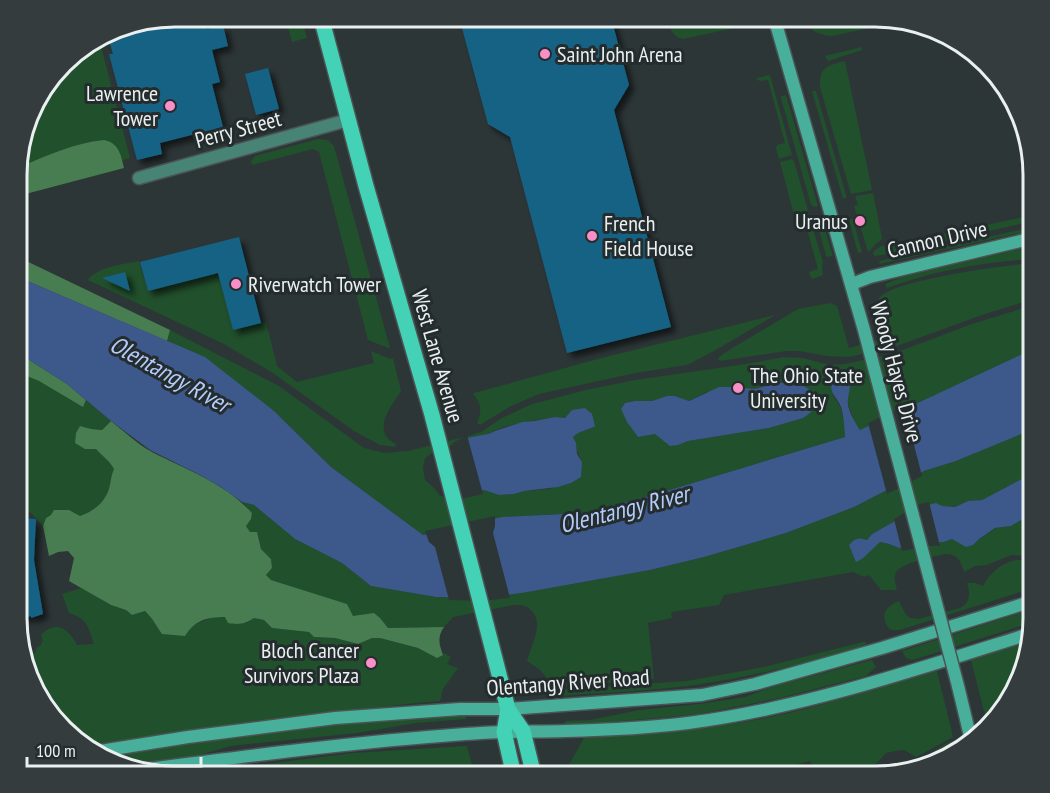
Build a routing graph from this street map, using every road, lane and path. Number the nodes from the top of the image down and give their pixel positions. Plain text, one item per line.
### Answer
1 (324, 27) edge
2 (777, 27) edge
3 (348, 120) junction
4 (139, 178) dead end
5 (1023, 241) edge
6 (852, 284) junction
7 (1023, 604) edge
8 (1022, 636) edge
9 (508, 709) junction
10 (524, 731) junction
11 (504, 732) junction
12 (969, 732) edge
13 (107, 750) edge
14 (171, 766) edge
15 (512, 766) edge
16 (532, 766) edge

1 - 3 main road, West Lane Avenue
2 - 6 main road, Woody Hayes Drive
3 - 4 street, Perry Street
3 - 9 main road, West Lane Avenue
5 - 6 main road, Cannon Drive
6 - 12 main road, Woody Hayes Drive, bridge
7 - 9 main road, Olentangy River Road
8 - 10 main road, Olentangy River Road
9 - 10 main road, West Lane Avenue
9 - 11 main road, West Lane Avenue
9 - 13 main road, Olentangy River Road
10 - 11 main road, Olentangy River Road
10 - 16 main road, West Lane Avenue
11 - 14 main road, Olentangy River Road
11 - 15 main road, West Lane Avenue

